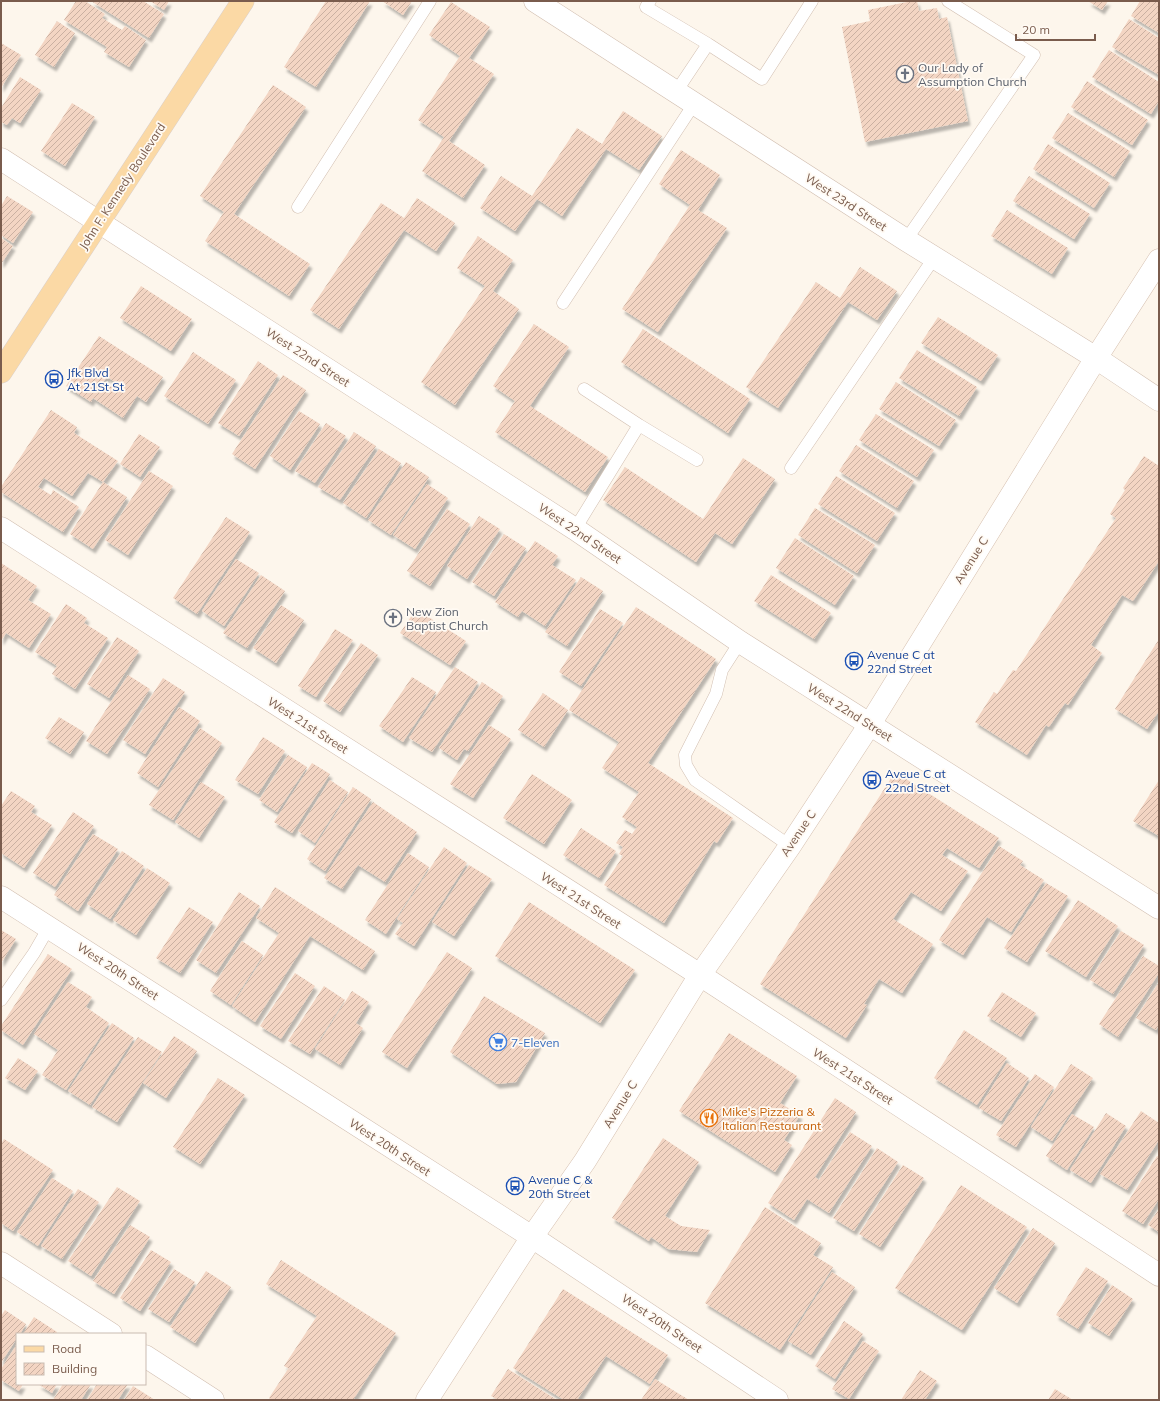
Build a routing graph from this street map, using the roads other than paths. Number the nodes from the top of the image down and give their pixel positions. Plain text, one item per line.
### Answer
1 (243, 1) edge
2 (430, 1) edge
3 (535, 1) edge
4 (650, 1) edge
5 (812, 1) edge
6 (948, 1) edge
7 (708, 44) junction
8 (676, 92) junction
9 (694, 104) junction
10 (1, 159) edge
11 (298, 207) dead end
12 (98, 221) junction
13 (906, 240) junction
14 (934, 258) junction
15 (1159, 260) edge
16 (563, 303) dead end
17 (1096, 358) junction
18 (1, 372) edge
19 (584, 389) dead end
20 (1159, 400) edge
21 (639, 425) junction
22 (697, 460) dead end
23 (791, 468) dead end
24 (1, 528) edge
25 (575, 529) junction
26 (740, 642) junction
27 (870, 724) junction
28 (790, 846) junction
29 (1, 897) edge
30 (1159, 908) edge
31 (49, 927) junction
32 (700, 975) junction
33 (1, 1000) edge
34 (532, 1237) junction
35 (1, 1263) edge
36 (1159, 1275) edge
37 (109, 1333) edge
38 (146, 1357) edge
39 (213, 1400) edge
40 (427, 1400) edge
41 (777, 1400) edge

1 - 12 main road, John F. Kennedy Boulevard
2 - 11 lane
3 - 8 street, West 23rd Street
4 - 7 lane
5 - 7 lane
6 - 13 lane
7 - 8 lane
8 - 9 street, West 23rd Street
9 - 13 street, West 23rd Street
9 - 16 lane
10 - 12 street, West 22nd Street
12 - 18 main road, John F. Kennedy Boulevard
12 - 25 street, West 22nd Street
13 - 14 street, West 23rd Street
14 - 17 street, West 23rd Street
14 - 23 lane
15 - 17 street, Avenue C
17 - 20 street, West 23rd Street
17 - 27 street, Avenue C
19 - 21 lane
21 - 22 lane
21 - 25 lane
24 - 32 street, West 21st Street
25 - 26 street, West 22nd Street
26 - 27 street, West 22nd Street
26 - 28 lane
27 - 28 street, Avenue C
27 - 30 street, West 22nd Street
28 - 32 street, Avenue C
29 - 31 street, West 20th Street
31 - 33 lane
31 - 34 street, West 20th Street
32 - 34 street, Avenue C
32 - 36 street, West 21st Street
34 - 40 street, Avenue C
34 - 41 street, West 20th Street
35 - 37 street
38 - 39 street

